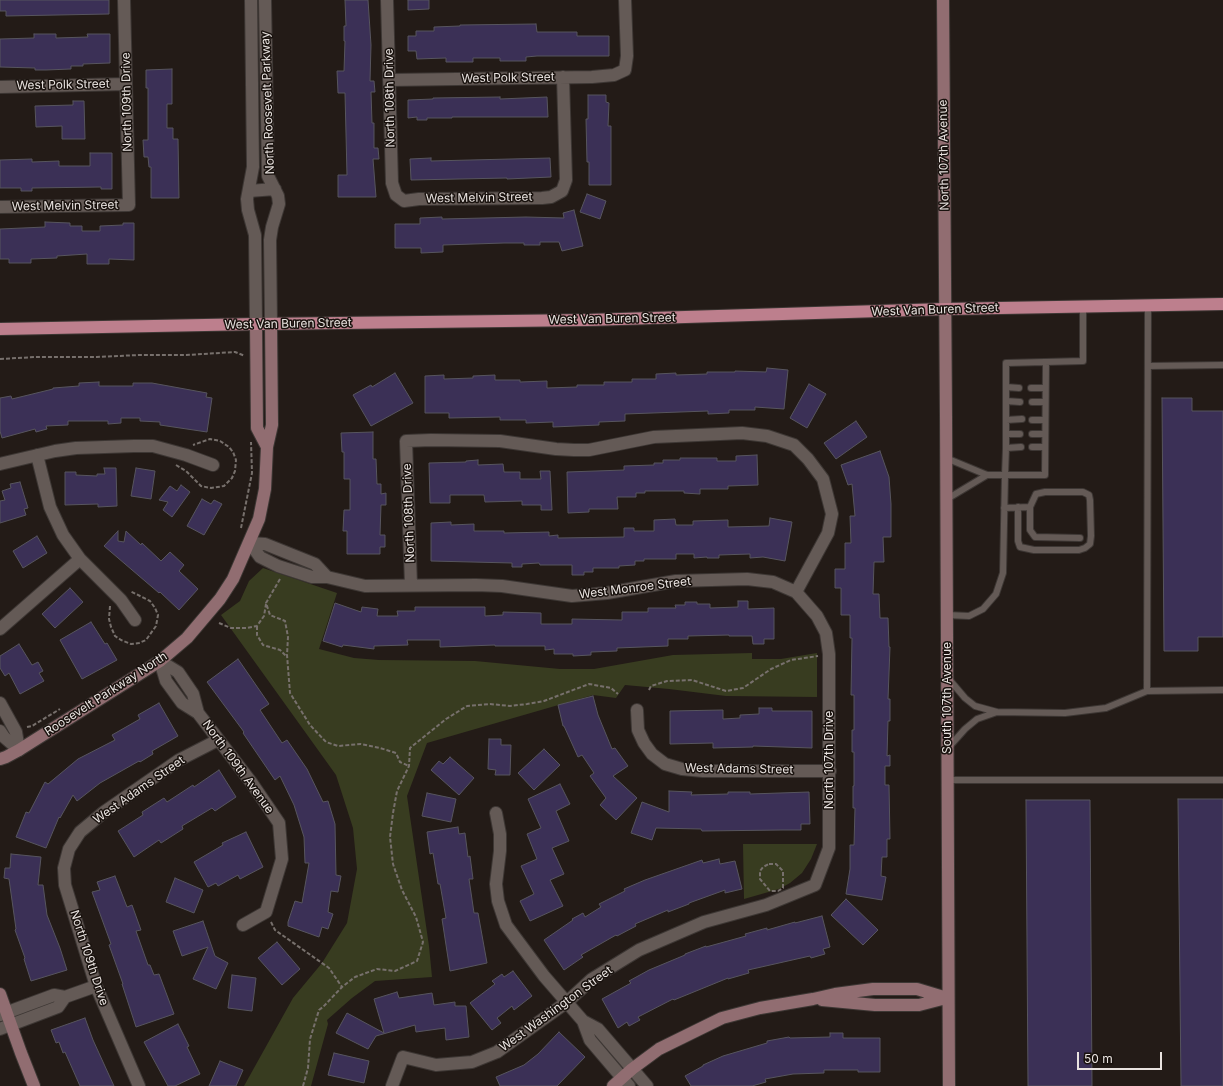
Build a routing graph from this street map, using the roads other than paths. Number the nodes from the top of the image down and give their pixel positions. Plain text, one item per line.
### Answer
1 (124, 0) edge
2 (251, 0) edge
3 (265, 0) edge
4 (387, 0) edge
5 (625, 0) edge
6 (943, 0) edge
7 (563, 77) junction
8 (389, 80) junction
9 (126, 84) junction
10 (0, 87) edge
11 (253, 128) junction
12 (267, 128) junction
13 (275, 189) junction
14 (249, 191) junction
15 (396, 195) joint
16 (129, 205) joint
17 (0, 207) edge
18 (1223, 304) edge
19 (1148, 305) junction
20 (1083, 306) junction
21 (945, 309) junction
22 (256, 324) junction
23 (271, 324) junction
24 (0, 329) edge
25 (1046, 362) junction
26 (1223, 365) edge
27 (1148, 366) junction
28 (1006, 387) junction
29 (1019, 388) dead end
30 (1032, 388) dead end
31 (1045, 388) junction
32 (1006, 401) junction
33 (1020, 402) dead end
34 (1032, 402) dead end
35 (1045, 402) junction
36 (1022, 419) dead end
37 (1006, 420) junction
38 (1032, 420) dead end
39 (1045, 420) junction
40 (1007, 434) junction
41 (1020, 434) dead end
42 (1032, 434) dead end
43 (1045, 434) junction
44 (1045, 447) junction
45 (267, 448) junction
46 (1006, 448) junction
47 (1021, 448) dead end
48 (1032, 448) dead end
49 (37, 455) junction
50 (946, 458) junction
51 (0, 464) edge
52 (213, 465) dead end
53 (1005, 475) junction
54 (987, 476) junction
55 (946, 499) junction
56 (1018, 507) junction
57 (1030, 507) junction
58 (1004, 508) junction
59 (1080, 538) dead end
60 (250, 544) junction
61 (80, 559) junction
62 (411, 585) junction
63 (796, 592) junction
64 (947, 615) junction
65 (135, 620) dead end
66 (0, 629) edge
67 (826, 633) joint
68 (160, 661) junction
69 (947, 676) junction
70 (1223, 690) edge
71 (1147, 691) junction
72 (0, 703) edge
73 (637, 710) dead end
74 (997, 712) junction
75 (0, 730) edge
76 (218, 740) junction
77 (948, 748) junction
78 (19, 750) junction
79 (3, 758) edge
80 (0, 768) edge
81 (830, 771) junction
82 (948, 780) junction
83 (1223, 780) edge
84 (496, 813) dead end
85 (69, 849) joint
86 (815, 885) joint
87 (243, 925) dead end
88 (96, 986) junction
89 (0, 994) edge
90 (65, 997) junction
91 (948, 998) junction
92 (567, 1002) junction
93 (4, 1014) edge
94 (583, 1021) junction
95 (6, 1027) edge
96 (632, 1069) junction
97 (622, 1083) edge
98 (34, 1086) edge
99 (139, 1086) edge
100 (392, 1086) edge
101 (646, 1086) edge
102 (949, 1086) edge

1 - 9 street, North 109th Drive
2 - 11 street, North Roosevelt Parkway
3 - 12 street, North Roosevelt Parkway
4 - 8 street, North 108th Drive
5 - 7 street, West Polk Street
6 - 21 street, North 107th Avenue
7 - 8 street, West Polk Street
7 - 15 street, West Melvin Street
8 - 15 street, North 108th Drive
9 - 10 street, West Polk Street
9 - 16 street, North 109th Drive
11 - 12 street
11 - 14 street, North Roosevelt Parkway
12 - 13 street, North Roosevelt Parkway
13 - 14 street
13 - 23 street, North Roosevelt Parkway
14 - 22 street, North Roosevelt Parkway
16 - 17 street, West Melvin Street
18 - 19 main road, West Van Buren Street
19 - 20 main road, West Van Buren Street
19 - 27 lane
20 - 21 main road, West Van Buren Street
20 - 25 lane
21 - 23 main road, West Van Buren Street
21 - 50 street, South 107th Avenue
22 - 23 main road, West Van Buren Street
22 - 24 main road, West Van Buren Street
22 - 45 street, Roosevelt Parkway North
23 - 45 street, Roosevelt Parkway North
25 - 28 lane
25 - 31 lane
26 - 27 lane
27 - 71 lane
28 - 29 lane
28 - 32 lane
30 - 31 lane
31 - 35 lane
32 - 33 lane
32 - 37 lane
34 - 35 lane
35 - 39 lane
36 - 37 lane
37 - 40 lane
38 - 39 lane
39 - 43 lane
40 - 41 lane
40 - 46 lane
42 - 43 lane
43 - 44 lane
44 - 48 lane
44 - 53 lane
45 - 60 street, Roosevelt Parkway North
46 - 47 lane
46 - 53 lane
49 - 51 street
49 - 52 street
49 - 61 street
50 - 54 lane
50 - 55 street, South 107th Avenue
53 - 54 lane
53 - 58 lane
54 - 55 lane
55 - 64 street, South 107th Avenue
56 - 57 lane
56 - 57 lane
56 - 58 lane
57 - 59 lane
58 - 64 lane
60 - 62 street, West Monroe Street
60 - 68 street, Roosevelt Parkway North
61 - 65 street
61 - 66 street
62 - 63 street, West Monroe Street
62 - 63 street, North 108th Drive
63 - 67 street, West Monroe Street
64 - 69 street, South 107th Avenue
67 - 81 street, North 107th Drive
68 - 76 street, North 109th Avenue
68 - 78 street, Roosevelt Parkway North
69 - 74 lane
69 - 77 street, South 107th Avenue
70 - 71 lane
71 - 74 lane
72 - 78 street
73 - 81 street, West Adams Street
74 - 77 lane
75 - 78 street
76 - 85 street, West Adams Street
76 - 87 street, North 109th Avenue
77 - 82 street, South 107th Avenue
78 - 79 street, Roosevelt Parkway North
79 - 80 street, Roosevelt Parkway North
81 - 86 street, North 107th Drive
82 - 83 lane
82 - 91 street, South 107th Avenue
84 - 92 street
85 - 88 street, North 109th Drive
86 - 92 street, West Washington Street
88 - 90 street
88 - 99 street, North 109th Drive
89 - 93 street
90 - 93 street
90 - 95 street
91 - 96 street
91 - 102 street, South 107th Avenue
92 - 94 street
92 - 100 street, West Washington Street
93 - 95 street
94 - 96 street
94 - 97 street
95 - 98 street
96 - 97 street
96 - 101 street

